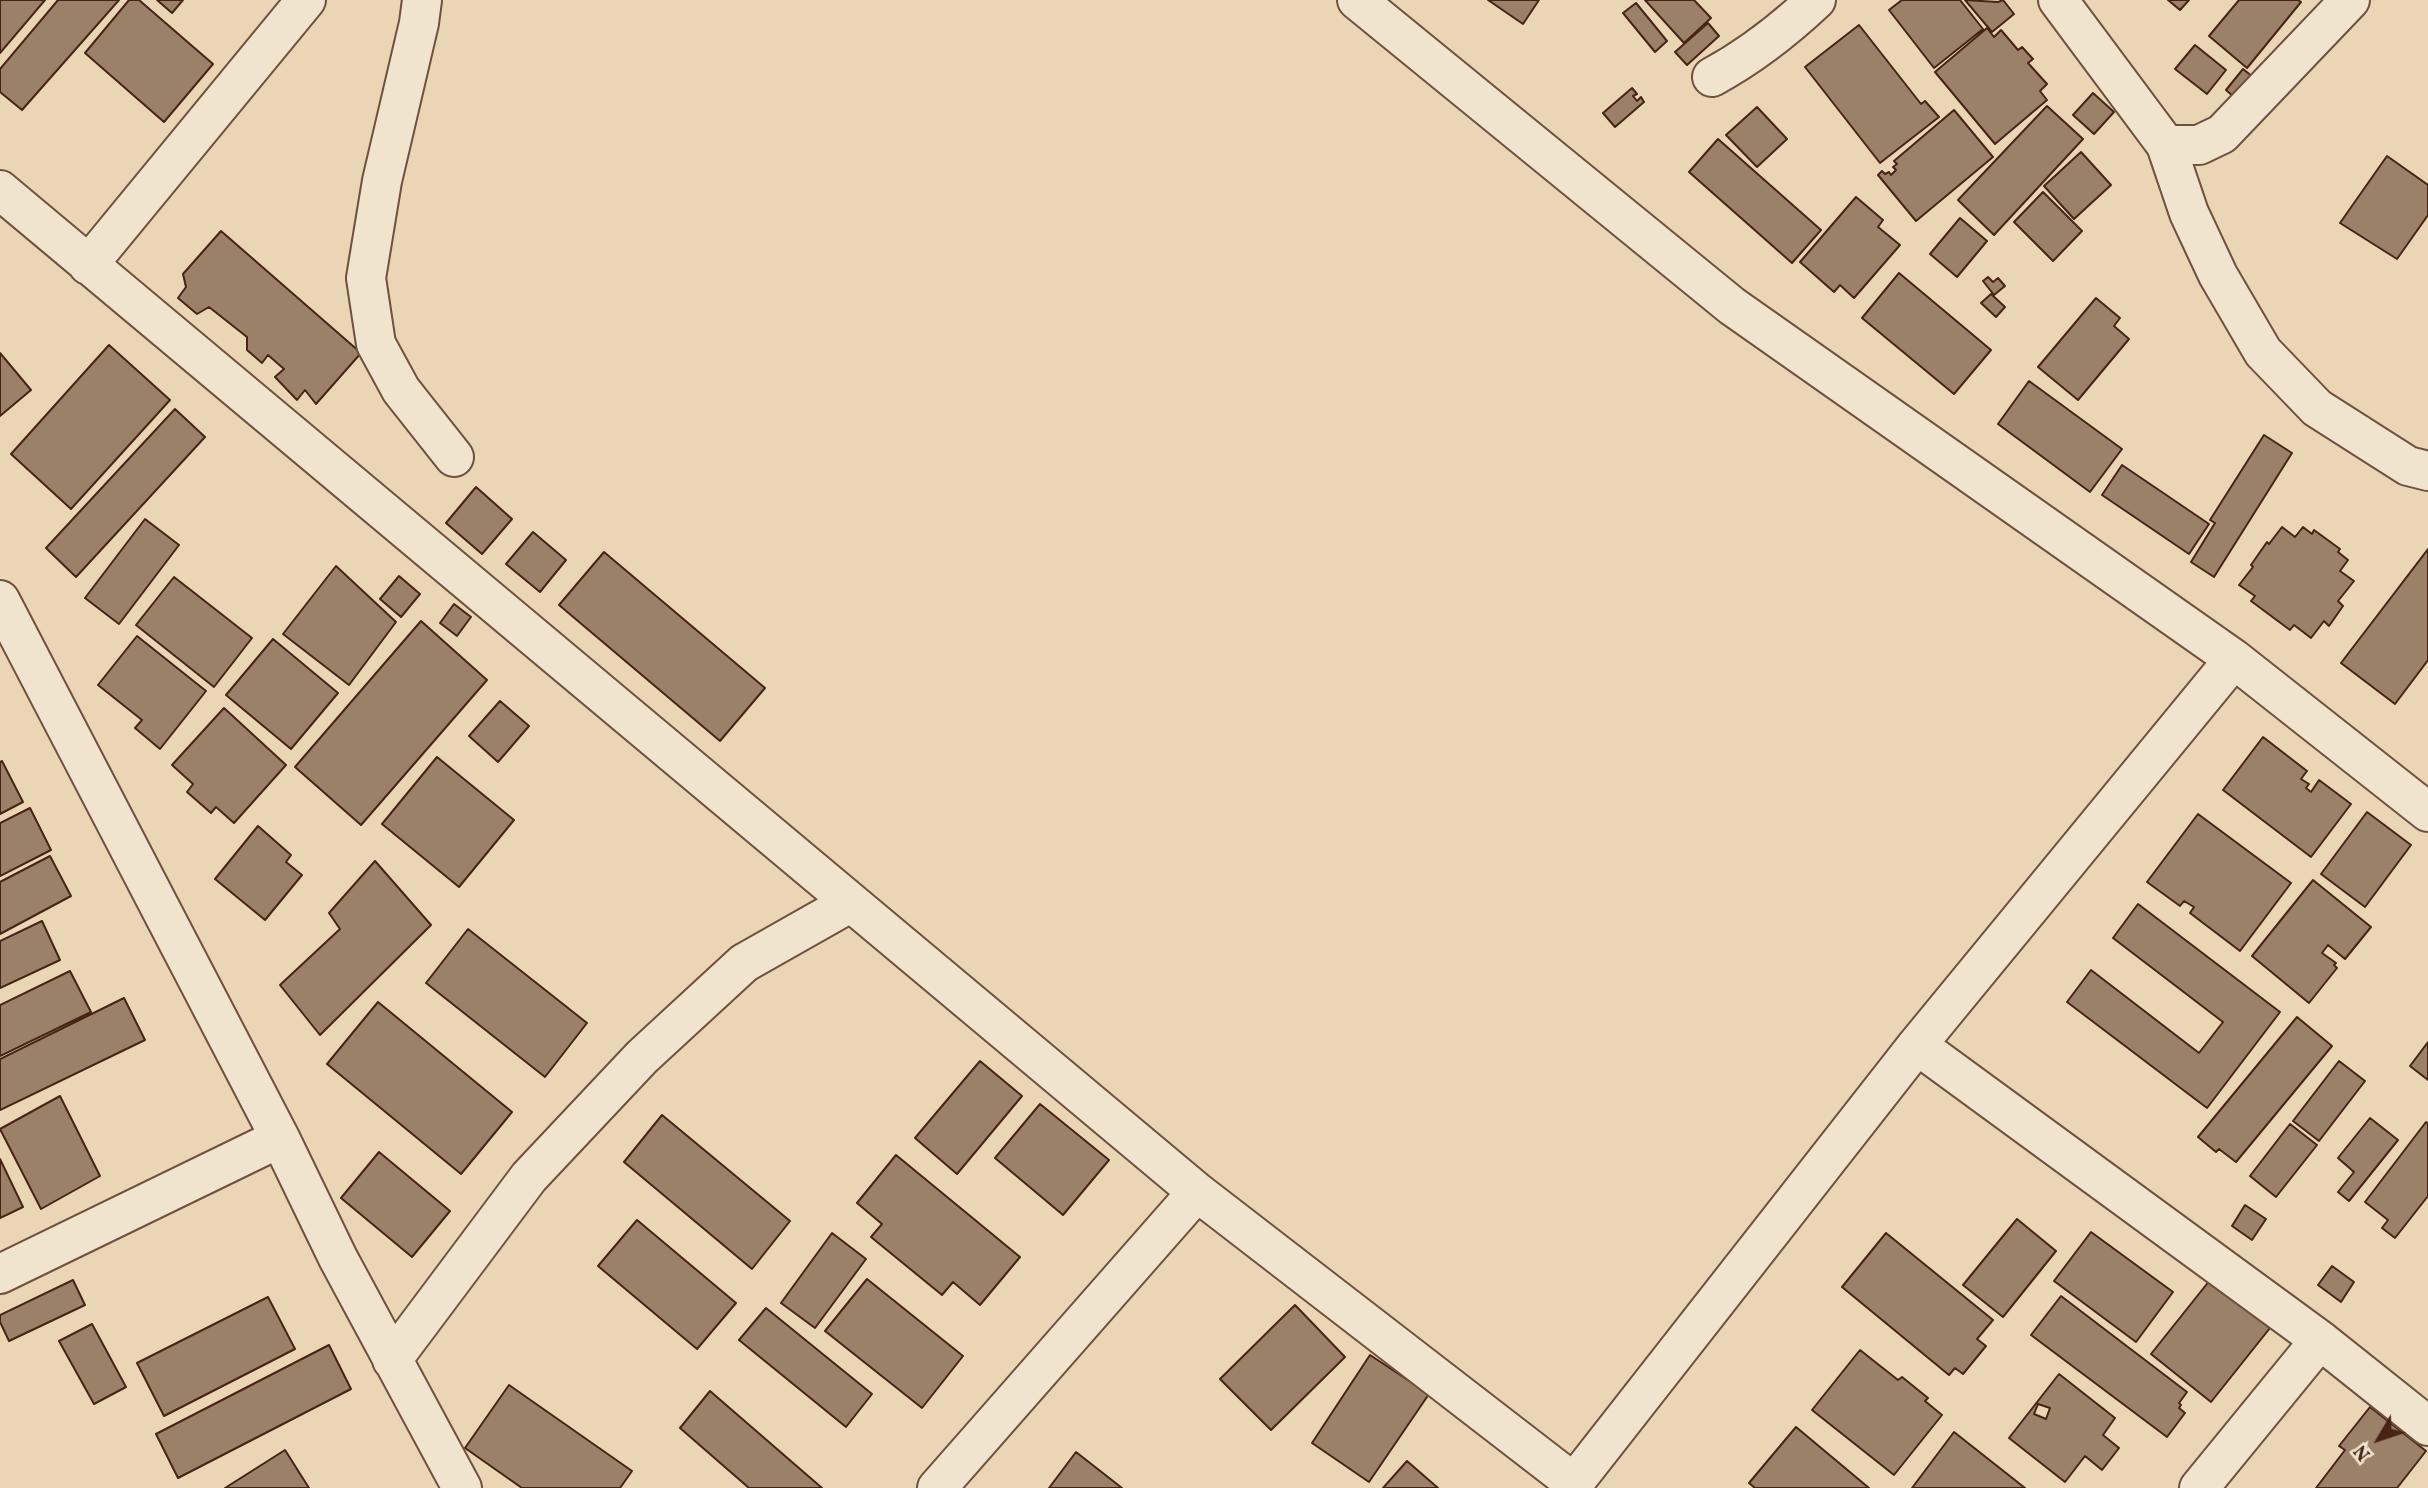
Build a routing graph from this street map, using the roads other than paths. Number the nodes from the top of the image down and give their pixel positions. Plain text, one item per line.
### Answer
1 (306, 0) edge
2 (422, 0) edge
3 (1357, 0) edge
4 (1816, 0) edge
5 (2058, 0) edge
6 (2350, 0) edge
7 (1712, 77) dead end
8 (2166, 145) junction
9 (0, 190) edge
10 (88, 265) junction
11 (454, 457) dead end
12 (2428, 471) edge
13 (0, 600) edge
14 (2234, 659) junction
15 (2428, 813) edge
16 (850, 903) junction
17 (1917, 1045) junction
18 (280, 1138) junction
19 (1197, 1192) junction
20 (0, 1274) edge
21 (2320, 1340) junction
22 (392, 1360) junction
23 (2428, 1426) edge
24 (1572, 1486) edge
25 (462, 1488) edge
26 (937, 1488) edge
27 (2199, 1488) edge

1 - 10 street
2 - 11 street
3 - 14 street
4 - 7 street
5 - 8 street
6 - 8 street
8 - 12 street
9 - 10 street
10 - 16 street
13 - 18 street
14 - 15 street
14 - 17 street
16 - 19 street
16 - 22 street
17 - 21 street
17 - 24 street
18 - 20 street
18 - 22 street
19 - 24 street
19 - 26 street
21 - 23 street
21 - 27 street
22 - 25 street

